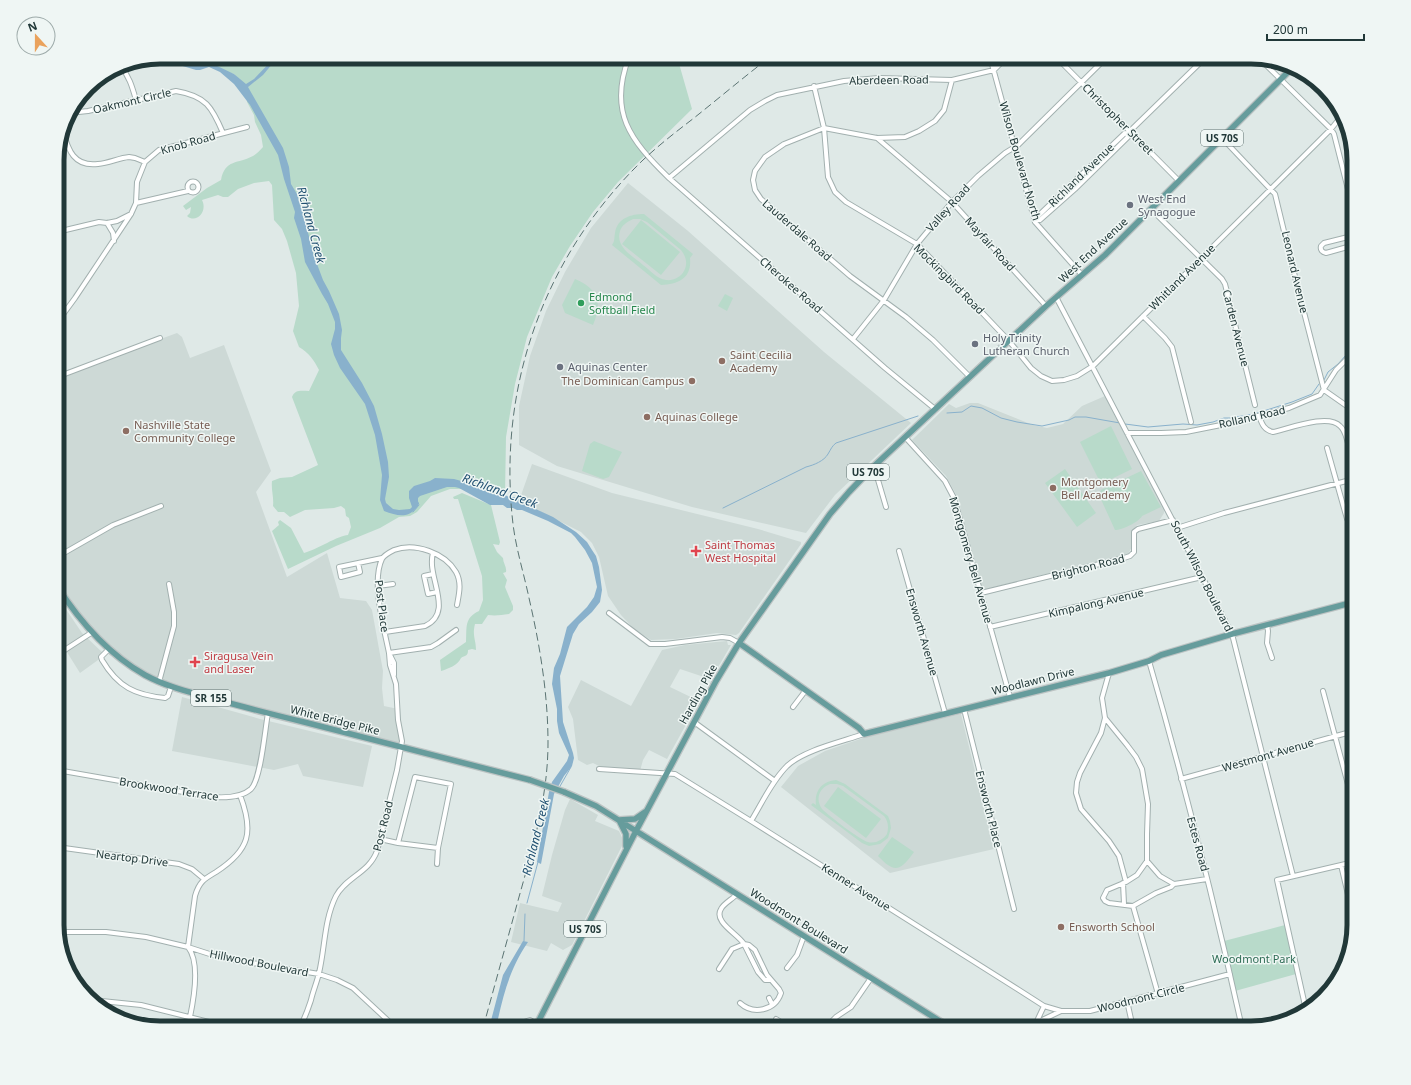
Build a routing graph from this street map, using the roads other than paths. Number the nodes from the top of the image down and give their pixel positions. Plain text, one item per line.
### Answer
1 (627, 64) edge
2 (992, 64) edge
3 (1000, 64) edge
4 (1063, 64) edge
5 (1100, 64) edge
6 (1199, 64) edge
7 (1267, 66) edge
8 (994, 70) junction
9 (124, 71) edge
10 (1289, 72) edge
11 (1282, 79) junction
12 (952, 80) junction
13 (1081, 82) junction
14 (814, 86) junction
15 (136, 100) junction
16 (77, 112) edge
17 (1338, 120) edge
18 (248, 127) dead end
19 (824, 128) junction
20 (1331, 129) junction
21 (223, 133) junction
22 (1129, 133) junction
23 (876, 138) junction
24 (1222, 138) junction
25 (66, 140) edge
26 (1015, 148) junction
27 (145, 162) junction
28 (669, 178) junction
29 (1179, 181) junction
30 (1347, 185) edge
31 (1271, 188) junction
32 (188, 191) dead end
33 (952, 202) junction
34 (136, 203) junction
35 (1151, 209) junction
36 (131, 214) junction
37 (1036, 221) junction
38 (107, 223) junction
39 (64, 230) edge
40 (1347, 237) edge
41 (114, 241) junction
42 (917, 244) junction
43 (1347, 247) edge
44 (1200, 258) junction
45 (1082, 275) junction
46 (1056, 297) junction
47 (884, 300) junction
48 (1046, 306) junction
49 (64, 313) edge
50 (1143, 316) junction
51 (160, 338) dead end
52 (853, 339) junction
53 (1009, 341) junction
54 (1347, 359) edge
55 (1093, 366) junction
56 (64, 374) edge
57 (969, 376) junction
58 (1324, 390) junction
59 (1255, 405) dead end
60 (1347, 406) edge
61 (935, 409) junction
62 (1259, 416) junction
63 (1191, 422) dead end
64 (1127, 432) junction
65 (905, 437) junction
66 (1347, 440) edge
67 (1327, 448) dead end
68 (873, 467) junction
69 (1347, 481) edge
70 (1336, 483) junction
71 (161, 506) dead end
72 (886, 507) dead end
73 (1347, 519) dead end
74 (1173, 520) junction
75 (1177, 528) junction
76 (899, 552) dead end
77 (64, 553) edge
78 (433, 553) junction
79 (382, 558) junction
80 (358, 563) junction
81 (433, 574) junction
82 (1202, 577) junction
83 (169, 584) dead end
84 (393, 584) dead end
85 (378, 586) junction
86 (437, 592) junction
87 (981, 593) junction
88 (64, 597) edge
89 (1347, 604) edge
90 (457, 605) dead end
91 (609, 613) dead end
92 (1268, 625) junction
93 (990, 627) junction
94 (456, 630) dead end
95 (385, 632) junction
96 (91, 633) junction
97 (1232, 634) junction
98 (739, 643) junction
99 (109, 649) junction
100 (64, 650) edge
101 (389, 653) junction
102 (1272, 658) dead end
103 (1149, 661) junction
104 (1110, 673) junction
105 (159, 682) junction
106 (172, 687) junction
107 (806, 690) junction
108 (1323, 691) dead end
109 (1010, 697) junction
110 (793, 707) dead end
111 (964, 708) junction
112 (268, 713) junction
113 (945, 713) junction
114 (1105, 718) junction
115 (694, 722) junction
116 (1347, 733) edge
117 (864, 734) junction
118 (1335, 736) junction
119 (401, 747) junction
120 (1263, 756) junction
121 (600, 769) dead end
122 (64, 771) edge
123 (666, 774) junction
124 (1181, 779) junction
125 (775, 781) junction
126 (1347, 781) edge
127 (240, 795) junction
128 (648, 809) junction
129 (618, 820) junction
130 (751, 821) junction
131 (636, 831) junction
132 (380, 839) junction
133 (398, 843) junction
134 (64, 848) edge
135 (438, 848) junction
136 (626, 849) junction
137 (1147, 861) junction
138 (437, 864) dead end
139 (1347, 864) edge
140 (1341, 865) junction
141 (1293, 876) junction
142 (204, 878) junction
143 (1207, 879) junction
144 (1124, 883) junction
145 (1174, 884) junction
146 (1347, 890) edge
147 (737, 894) junction
148 (1124, 904) junction
149 (1133, 906) junction
150 (1014, 909) dead end
151 (64, 932) edge
152 (804, 936) junction
153 (744, 944) junction
154 (188, 947) junction
155 (719, 968) dead end
156 (787, 968) dead end
157 (319, 974) junction
158 (1230, 974) junction
159 (871, 978) junction
160 (770, 980) junction
161 (1158, 994) junction
162 (769, 998) dead end
163 (101, 1001) edge
164 (1127, 1001) junction
165 (740, 1003) dead end
166 (772, 1004) junction
167 (1305, 1004) edge
168 (1044, 1006) junction
169 (1061, 1011) junction
170 (190, 1017) junction
171 (776, 1019) dead end
172 (206, 1021) edge
173 (302, 1021) edge
174 (388, 1021) edge
175 (539, 1021) edge
176 (779, 1021) edge
177 (832, 1021) edge
178 (940, 1021) edge
179 (1037, 1021) edge
180 (1040, 1021) edge
181 (1132, 1021) edge
182 (1240, 1021) edge

1 - 28 street, Cherokee Road
2 - 8 street, Wilson Boulevard North
3 - 8 street
4 - 13 street, Christopher Street
5 - 13 street, Valley Road
6 - 22 street, Richland Avenue
7 - 11 street
8 - 12 street, Aberdeen Road
8 - 26 street, Wilson Boulevard North
9 - 15 street
10 - 11 main road, West End Avenue / US 70S
11 - 20 street
11 - 24 main road, West End Avenue / US 70S
12 - 14 street, Aberdeen Road
12 - 23 street
13 - 22 street, Christopher Street
13 - 26 street, Valley Road
14 - 19 street, Mockingbird Road
14 - 28 street, Aberdeen Road
15 - 16 street, Oakmont Circle
15 - 21 street, Oakmont Circle
17 - 20 street, Whitland Avenue
18 - 21 street, Knob Road
19 - 23 street
19 - 42 street, Mockingbird Road
19 - 47 street, Lauderdale Road
20 - 30 street
20 - 31 street, Whitland Avenue
21 - 27 street, Knob Road
22 - 29 street, Christopher Street
22 - 37 street, Richland Avenue
23 - 33 street, Mayfair Road
24 - 29 main road, West End Avenue / US 70S
24 - 31 street, Leonard Avenue
25 - 27 street
26 - 33 street, Valley Road
26 - 37 street, Wilson Boulevard North
27 - 34 street, Knob Road
28 - 52 street, Cherokee Road
29 - 35 main road, West End Avenue / US 70S
31 - 44 street, Whitland Avenue
31 - 58 street, Leonard Avenue
32 - 34 street
33 - 42 street, Valley Road
33 - 48 street, Mayfair Road
34 - 36 street, Knob Road
35 - 44 street, Carden Avenue
35 - 45 main road, West End Avenue / US 70S
36 - 38 street
36 - 41 street, Knob Road
37 - 45 street, Wilson Boulevard North
38 - 39 street
38 - 41 street
40 - 43 street
41 - 49 street, Knob Road
42 - 47 street, Valley Road
42 - 53 street, Mockingbird Road
44 - 50 street, Whitland Avenue
44 - 59 street, Carden Avenue
45 - 46 main road, West End Avenue / US 70S
46 - 48 main road, West End Avenue / US 70S
46 - 55 street, South Wilson Boulevard
47 - 52 street, Valley Road
47 - 57 street, Lauderdale Road
48 - 53 main road, West End Avenue / US 70S
50 - 55 street, Whitland Avenue
50 - 63 street
51 - 56 street
52 - 61 street, Cherokee Road
53 - 55 street, Whitland Avenue
53 - 57 main road, West End Avenue / US 70S
54 - 58 street, Rolland Road
55 - 64 street, South Wilson Boulevard
57 - 61 main road, West End Avenue / US 70S
58 - 60 street
58 - 62 street, Rolland Road
61 - 65 main road, Harding Pike / US 70S
62 - 64 street, Rolland Road
62 - 66 street
64 - 74 street, South Wilson Boulevard
65 - 68 main road, Harding Pike / US 70S
65 - 87 street, Montgomery Bell Avenue
67 - 70 street
68 - 72 street
68 - 98 main road, Harding Pike / US 70S
69 - 70 street
70 - 73 street
70 - 75 street
71 - 77 street
74 - 75 street, South Wilson Boulevard
74 - 87 street, Brighton Road
75 - 82 street, South Wilson Boulevard
76 - 113 street, Ensworth Avenue
78 - 79 street
78 - 81 street
78 - 90 street
79 - 80 street
79 - 85 street, Post Place
80 - 80 street
81 - 86 street
81 - 86 street
82 - 93 street, Kimpalong Avenue
82 - 97 street, South Wilson Boulevard
83 - 105 street
84 - 85 street
85 - 95 street, Post Place
86 - 95 street
87 - 93 street, Montgomery Bell Avenue
88 - 96 main road, White Bridge Pike / SR 155
89 - 92 main road, Woodlawn Drive
91 - 98 street
92 - 97 main road, Woodlawn Drive
92 - 102 street
93 - 109 street, Montgomery Bell Avenue
94 - 101 street
95 - 101 street, Post Place
96 - 99 main road, White Bridge Pike / SR 155
96 - 100 street
97 - 103 main road, Woodlawn Drive
97 - 120 street, South Wilson Boulevard
98 - 107 main road
98 - 115 main road, Harding Pike / US 70S
99 - 105 main road, White Bridge Pike / SR 155
99 - 106 street
101 - 119 street, Post Place
103 - 104 main road, Woodlawn Drive
103 - 124 street, Estes Road
104 - 109 main road, Woodlawn Drive
104 - 114 street
105 - 106 main road, White Bridge Pike / SR 155
106 - 112 main road, White Bridge Pike / SR 155
107 - 110 street
107 - 117 main road
108 - 118 street
109 - 111 main road, Woodlawn Drive
111 - 113 main road, Woodlawn Drive
111 - 150 street, Ensworth Place
112 - 119 main road, White Bridge Pike / SR 155
112 - 127 street
113 - 117 main road, Woodlawn Drive
114 - 137 street
114 - 144 street
115 - 123 main road, Harding Pike / US 70S
115 - 125 street
116 - 118 street, Westmont Avenue
117 - 125 street
118 - 120 street, Westmont Avenue
118 - 126 street
119 - 129 main road, White Bridge Pike / SR 155, bridge
119 - 132 street, Post Road
120 - 124 street, Westmont Avenue
120 - 141 street, South Wilson Boulevard
121 - 123 street, Kenner Avenue
122 - 127 street, Brookwood Terrace
123 - 128 main road, Harding Pike / US 70S
123 - 130 street, Kenner Avenue
124 - 143 street, Estes Road
125 - 130 street
127 - 142 street
128 - 129 main road
128 - 131 main road, Harding Pike / US 70S
129 - 131 main road, White Bridge Pike / SR 155
129 - 136 main road
130 - 168 street, Kenner Avenue
131 - 136 main road, Harding Pike / US 70S
131 - 147 main road, Woodmont Boulevard
132 - 133 street
132 - 157 street, Post Road
133 - 135 street
133 - 135 street
134 - 142 street, Neartop Drive
135 - 138 street
136 - 175 main road, Harding Pike / US 70S
137 - 144 street
137 - 145 street
139 - 140 street
140 - 141 street
140 - 146 street
141 - 167 street
142 - 154 street
143 - 145 street
143 - 158 street, Estes Road
144 - 148 street
144 - 148 street
145 - 149 street
147 - 152 main road, Woodmont Boulevard
147 - 153 street
148 - 149 street
149 - 161 street
151 - 154 street, Hillwood Boulevard
152 - 156 street
152 - 159 main road, Woodmont Boulevard
153 - 155 street
153 - 160 street
153 - 160 street
154 - 157 street, Hillwood Boulevard
154 - 170 street
157 - 173 street, Post Road
157 - 174 street, Hillwood Boulevard
158 - 161 street, Woodmont Circle
158 - 182 street, Estes Road
159 - 177 street
159 - 178 main road, Woodmont Boulevard
160 - 166 street
161 - 164 street, Woodmont Circle
162 - 166 street
163 - 170 street
164 - 169 street, Woodmont Circle
164 - 181 street
165 - 166 street
168 - 169 street, Kenner Avenue
168 - 179 street
169 - 180 street, Woodmont Circle
170 - 172 street
171 - 176 street

